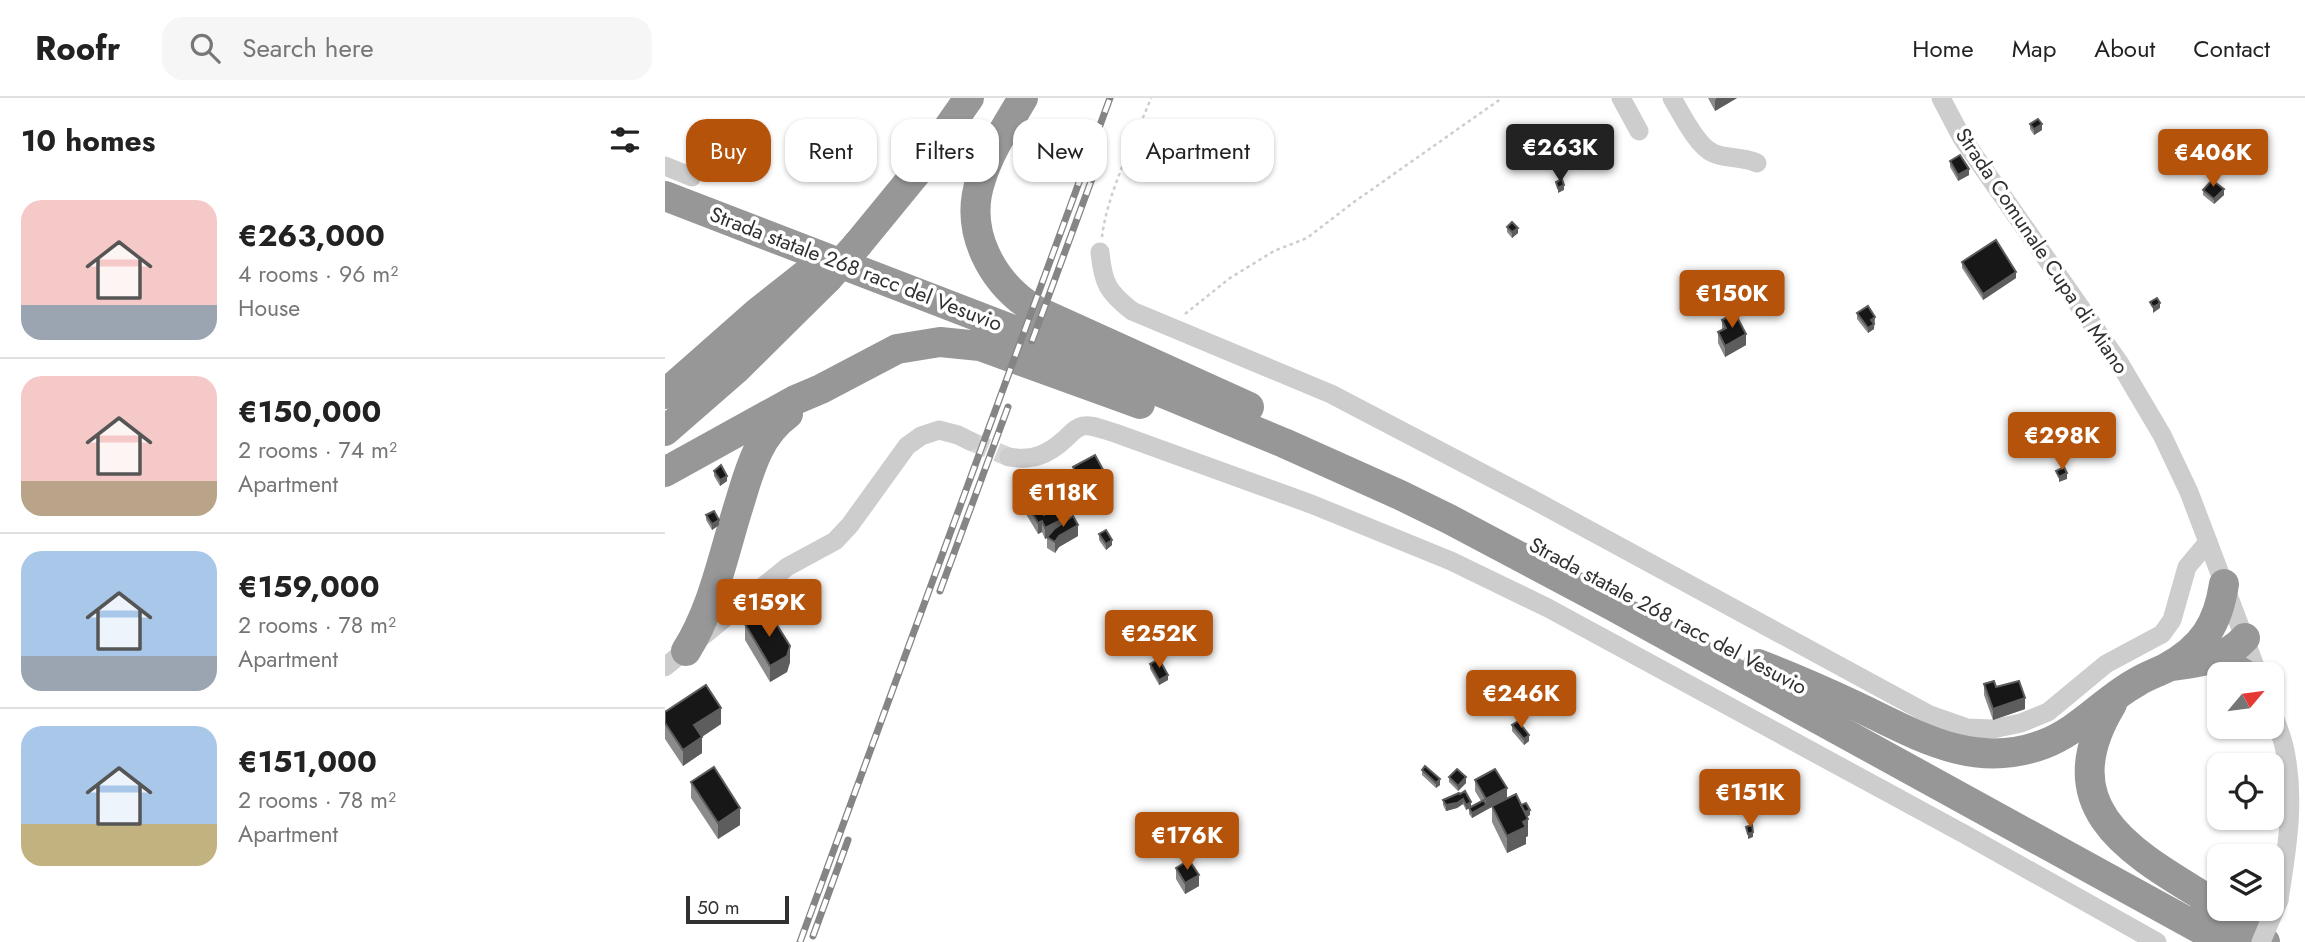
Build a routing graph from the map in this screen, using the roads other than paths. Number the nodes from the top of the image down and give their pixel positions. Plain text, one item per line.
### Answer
1 (949, 98) edge
2 (969, 98) edge
3 (1023, 98) edge
4 (1621, 98) edge
5 (1672, 98) edge
6 (1941, 98) edge
7 (1639, 131) dead end
8 (1757, 163) dead end
9 (665, 166) edge
10 (686, 175) edge
11 (665, 196) edge
12 (849, 241) junction
13 (1100, 252) road end
14 (819, 274) junction
15 (1047, 343) junction
16 (821, 389) junction
17 (665, 394) edge
18 (665, 409) edge
19 (665, 431) edge
20 (970, 441) tunnel mouth
21 (1341, 452) junction
22 (1009, 457) tunnel mouth
23 (665, 472) edge
24 (1489, 542) junction
25 (2209, 542) junction
26 (2224, 584) junction
27 (717, 609) junction
28 (2245, 638) junction
29 (2203, 653) junction
30 (675, 659) edge
31 (2222, 662) edge
32 (2254, 662) edge
33 (1758, 664) junction
34 (2117, 695) junction
35 (2282, 739) edge
36 (2207, 899) edge
37 (2238, 921) edge
38 (2157, 942) edge
39 (2224, 942) edge
40 (2265, 942) edge

1 - 12 highway
2 - 12 highway
3 - 21 highway
4 - 7 street
5 - 8 street
6 - 25 street, Strada Comunale Cupa di Miano
9 - 10 street
11 - 15 highway, Strada statale 268 racc del Vesuvio
12 - 14 highway, bridge
13 - 25 street
14 - 17 highway
14 - 18 highway
14 - 19 highway
15 - 21 highway, Strada statale 268 racc del Vesuvio
15 - 24 highway, Strada statale 268 racc del Vesuvio
16 - 23 highway
16 - 24 highway
16 - 27 highway
20 - 27 street
21 - 33 highway, Strada statale 268 racc del Vesuvio
22 - 38 street
24 - 39 highway, Strada statale 268 racc del Vesuvio
25 - 26 street, Strada Comunale Cupa di Miano
26 - 28 street, Strada Comunale Cupa di Miano
26 - 29 highway
27 - 30 highway
28 - 29 highway
28 - 32 street, Strada Comunale Cupa di Miano
29 - 31 highway
29 - 34 highway
33 - 34 highway
33 - 40 highway, Strada statale 268 racc del Vesuvio
34 - 36 highway
35 - 40 street, bridge
37 - 40 highway

